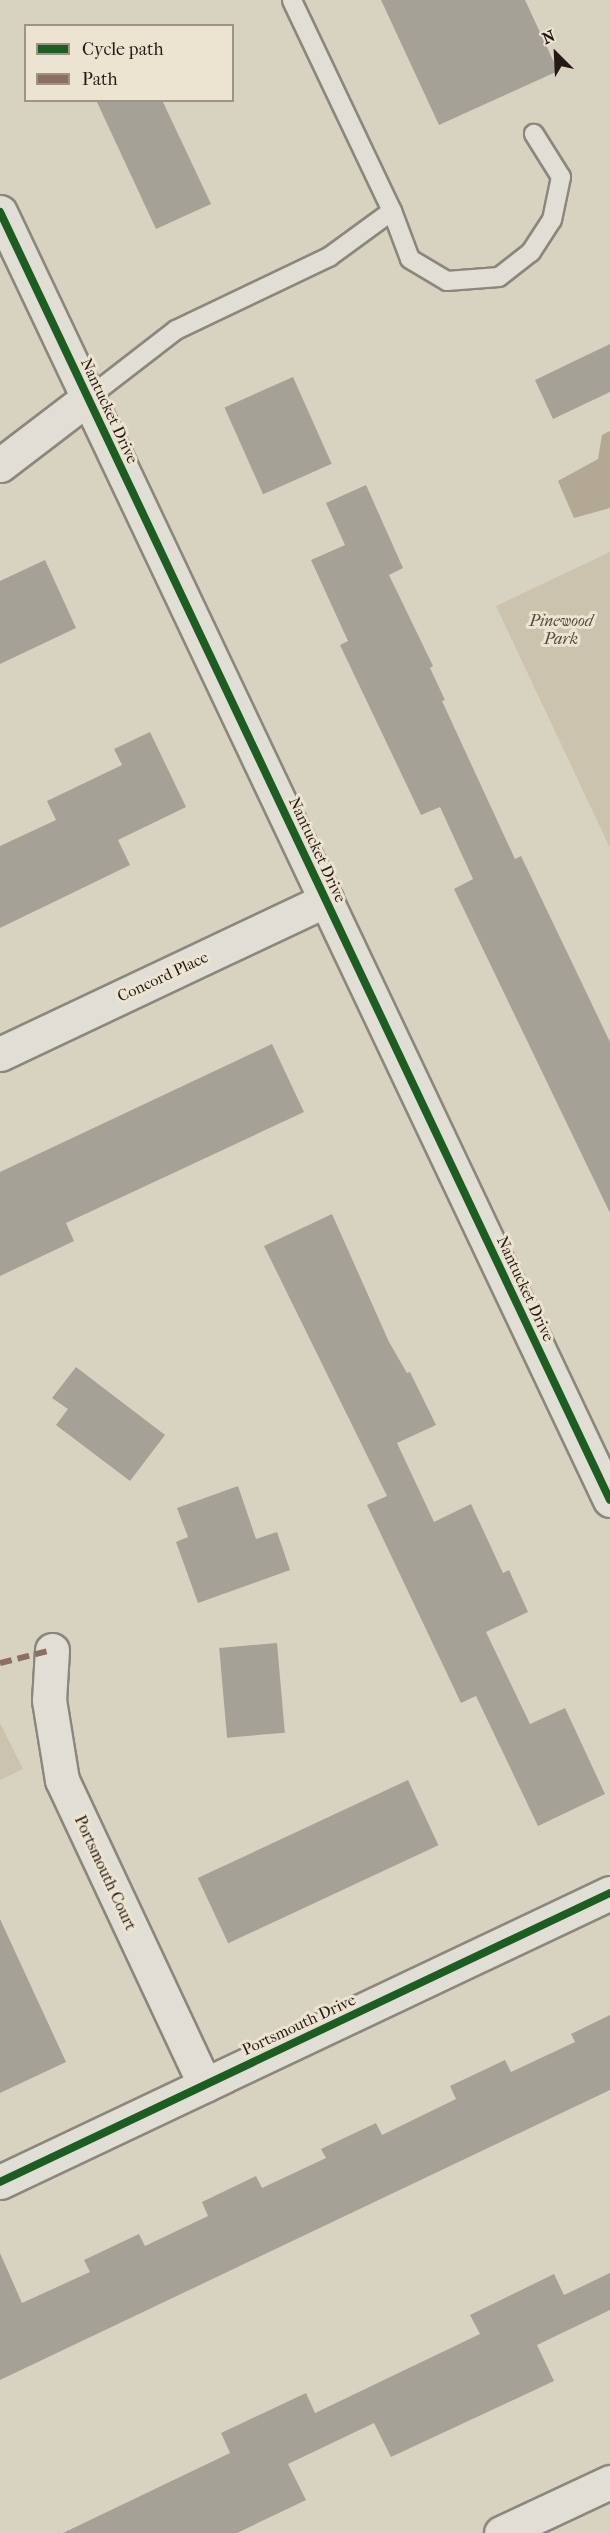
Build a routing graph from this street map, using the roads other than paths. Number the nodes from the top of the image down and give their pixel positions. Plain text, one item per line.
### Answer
1 (292, 0) edge
2 (534, 134) dead end
3 (392, 211) junction
4 (0, 212) edge
5 (88, 398) junction
6 (0, 465) edge
7 (326, 900) junction
8 (0, 1054) edge
9 (610, 1500) edge
10 (52, 1650) dead end
11 (610, 1893) edge
12 (205, 2085) junction
13 (0, 2182) edge
14 (610, 2482) edge
15 (501, 2533) edge

1 - 3 lane
2 - 3 lane
3 - 5 lane
4 - 5 street, Nantucket Drive
5 - 6 street
5 - 7 street, Nantucket Drive
7 - 8 street, Concord Place
7 - 9 street, Nantucket Drive
10 - 12 street, Portsmouth Court
11 - 12 street, Portsmouth Drive
12 - 13 street, Portsmouth Drive
14 - 15 street

